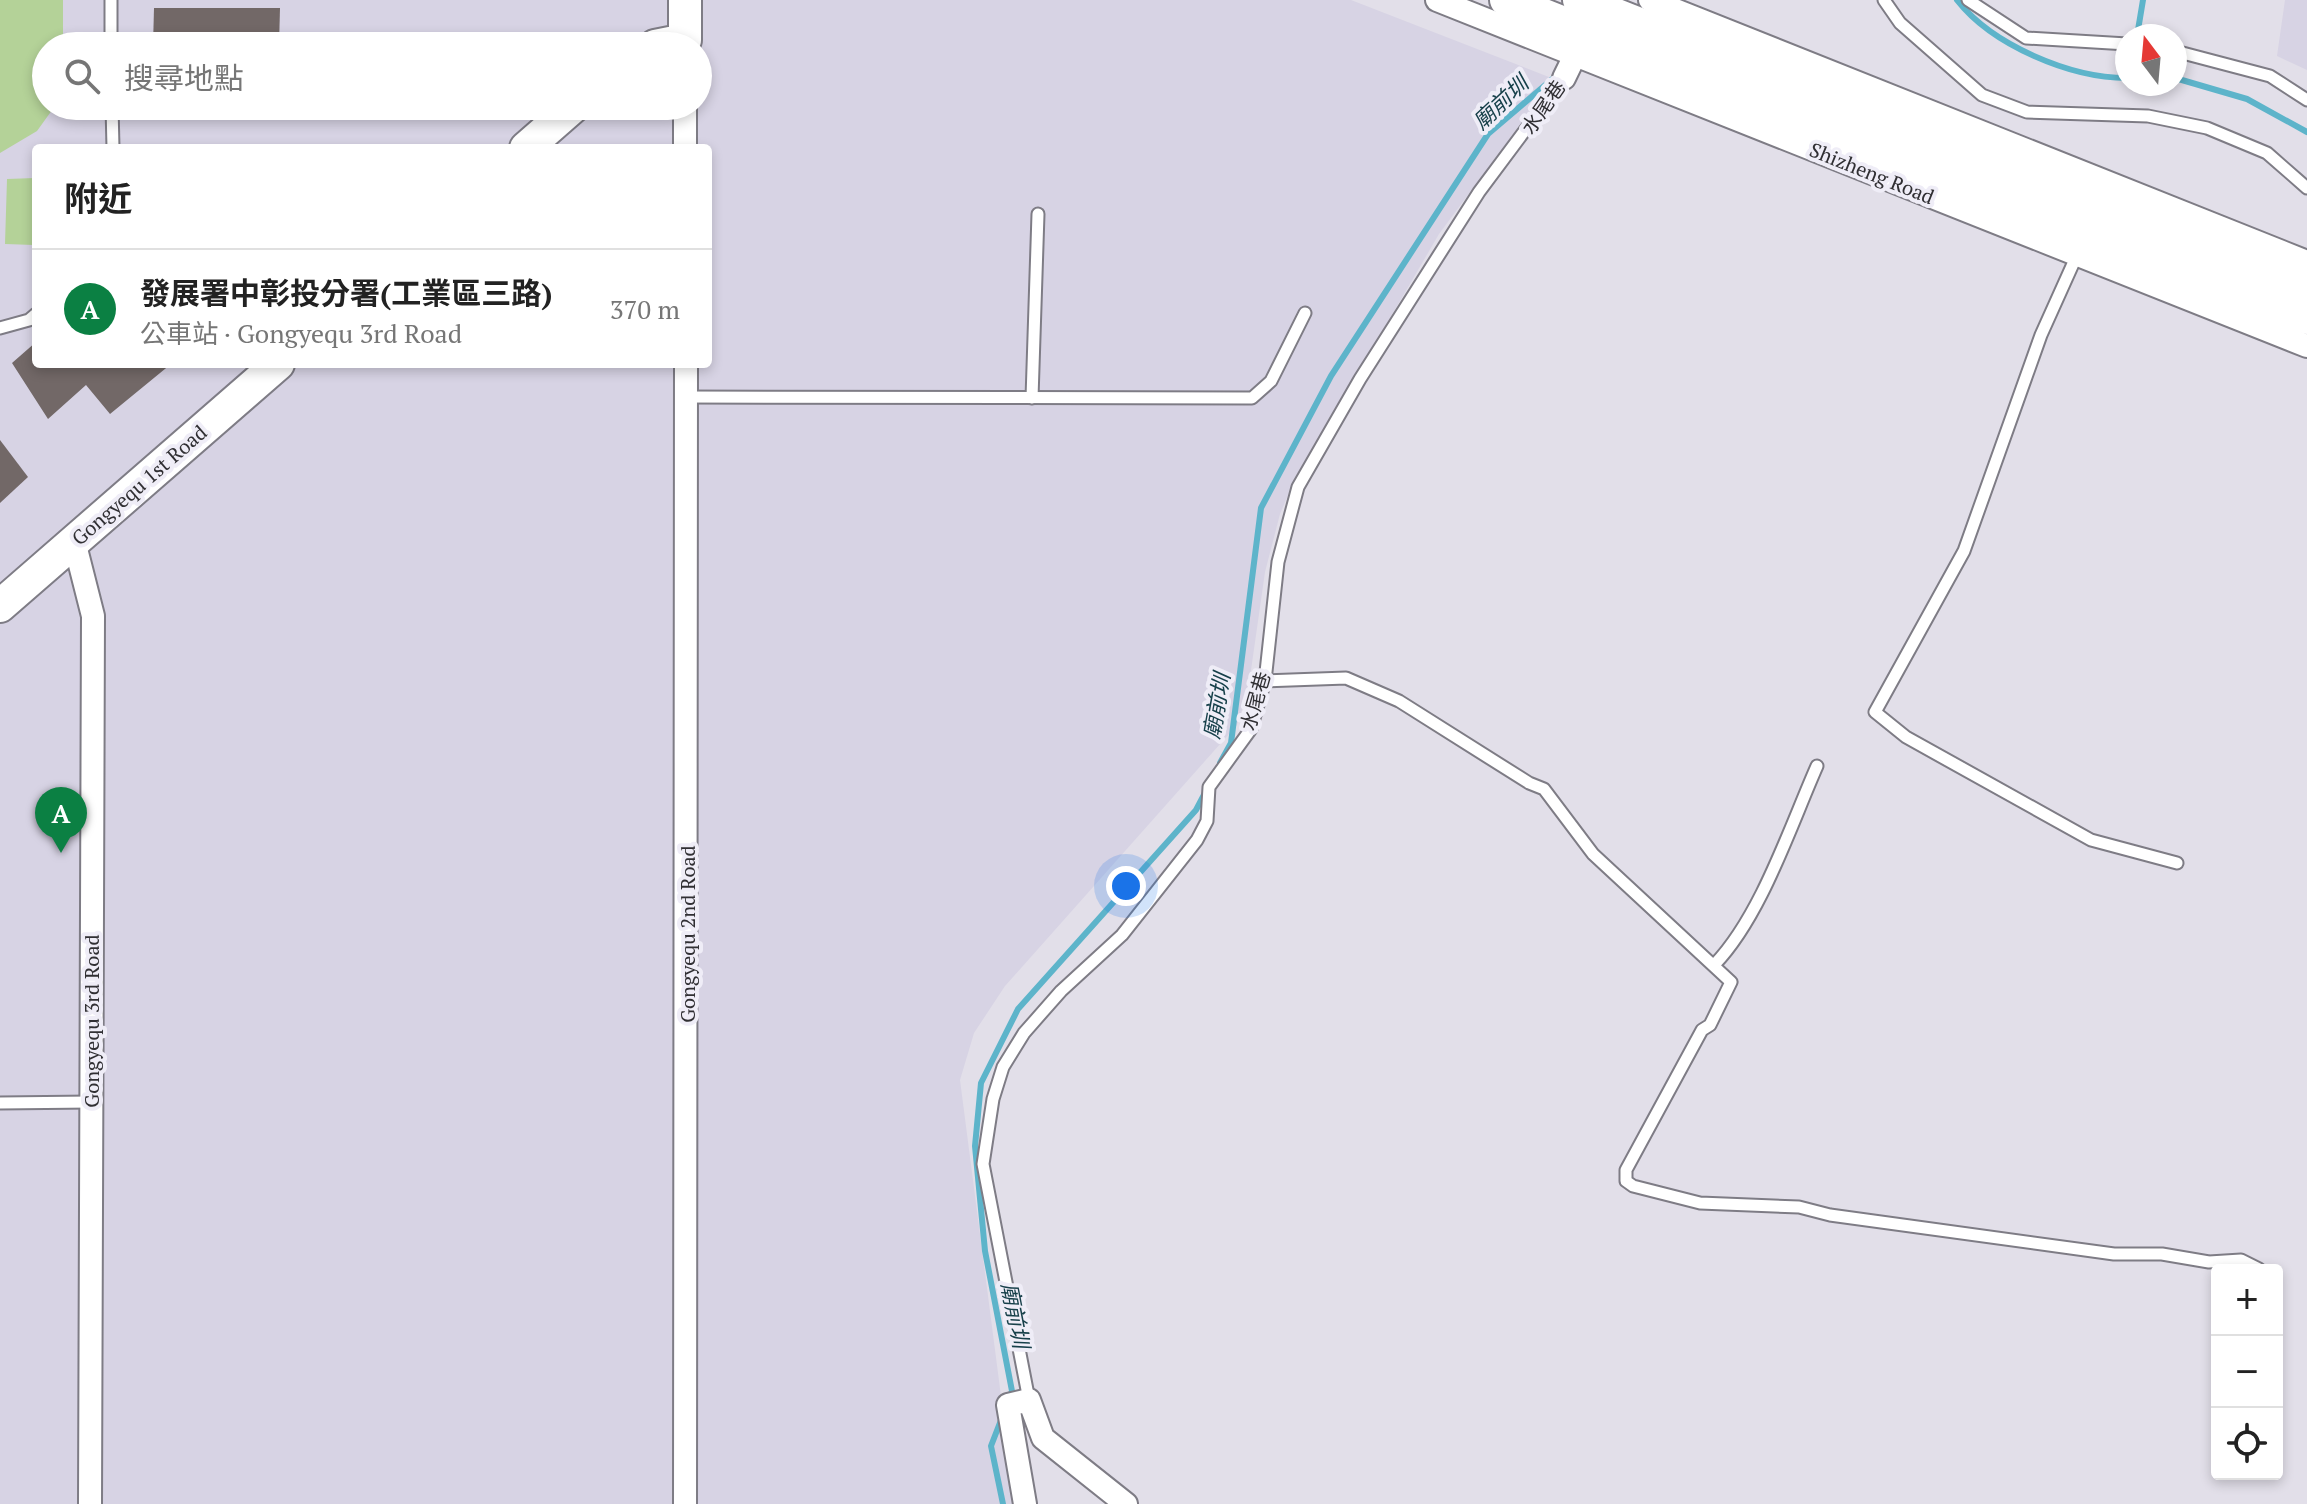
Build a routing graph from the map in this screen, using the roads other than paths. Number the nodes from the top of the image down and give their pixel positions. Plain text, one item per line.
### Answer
1 (111, 0) edge
2 (685, 0) edge
3 (1437, 0) edge
4 (1506, 0) edge
5 (1650, 0) edge
6 (1884, 0) edge
7 (1968, 0) edge
8 (1588, 19) edge
9 (111, 32) edge
10 (678, 32) edge
11 (2115, 43) edge
12 (2187, 53) edge
13 (1564, 78) joint
14 (2307, 100) edge
15 (112, 120) edge
16 (558, 120) edge
17 (685, 120) edge
18 (113, 144) edge
19 (531, 144) edge
20 (685, 144) edge
21 (2307, 188) edge
22 (1038, 214) dead end
23 (2077, 255) junction
24 (2307, 262) edge
25 (2307, 289) edge
26 (1305, 313) dead end
27 (32, 317) edge
28 (2307, 318) edge
29 (0, 328) edge
30 (2307, 346) edge
31 (273, 368) edge
32 (686, 368) edge
33 (686, 397) junction
34 (1032, 398) junction
35 (74, 541) junction
36 (0, 606) edge
37 (1265, 681) junction
38 (1817, 766) dead end
39 (2177, 863) dead end
40 (1715, 964) junction
41 (91, 1102) junction
42 (0, 1103) edge
43 (2249, 1264) edge
44 (1029, 1400) junction
45 (90, 1504) edge
46 (685, 1504) edge
47 (1025, 1504) edge
48 (1126, 1504) edge

1 - 9 lane
2 - 10 street
3 - 8 street, Shizheng Road
4 - 8 street, Shizheng Road
5 - 24 street
6 - 21 lane
7 - 11 lane
8 - 13 street, 水尾巷
8 - 23 street, Shizheng Road
8 - 25 street, Shizheng Road
8 - 28 street, Shizheng Road
12 - 14 lane
13 - 37 lane, 水尾巷
15 - 18 lane
16 - 19 street
17 - 20 street
22 - 34 lane
23 - 30 street, Shizheng Road
23 - 39 lane
26 - 34 lane
27 - 29 lane
31 - 35 street, Gongyequ 1st Road
32 - 33 street, Gongyequ 2nd Road
33 - 34 lane
33 - 46 street, Gongyequ 2nd Road
35 - 36 street, Gongyequ 1st Road
35 - 41 street, Gongyequ 3rd Road
37 - 40 lane
37 - 44 lane, 水尾巷
38 - 40 lane
40 - 43 lane
41 - 42 lane
41 - 45 street, Gongyequ 3rd Road
44 - 47 street
44 - 48 street

